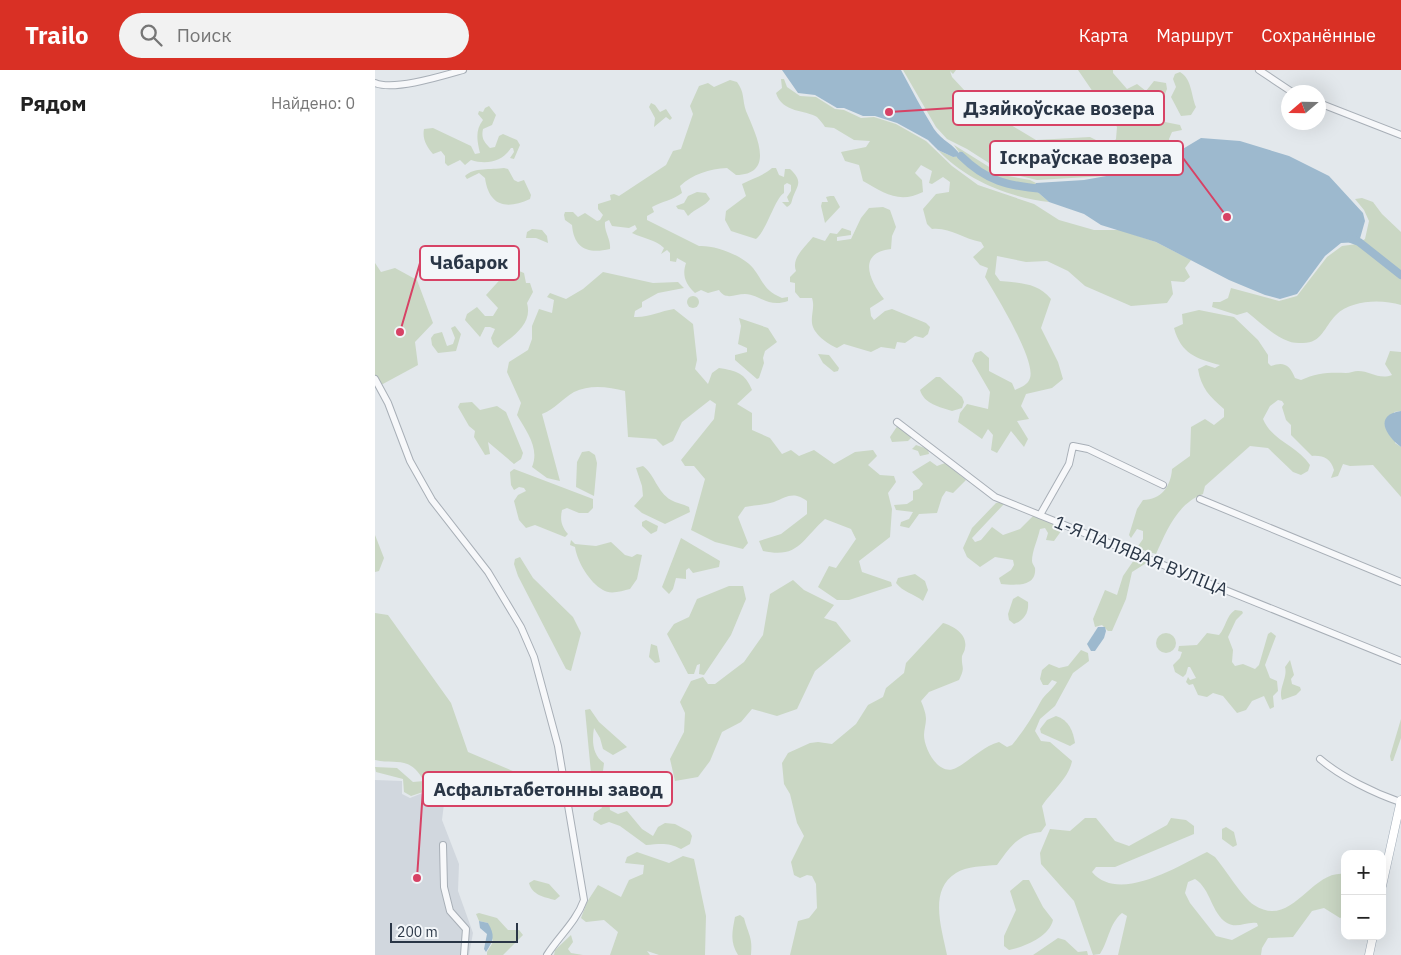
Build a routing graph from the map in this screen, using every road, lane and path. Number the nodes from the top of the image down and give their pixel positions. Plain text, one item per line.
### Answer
1 (463, 70) edge
2 (1259, 70) edge
3 (375, 83) edge
4 (1282, 85) edge
5 (1326, 106) edge
6 (1401, 135) edge
7 (375, 379) edge
8 (897, 422) dead end
9 (1163, 485) dead end
10 (1200, 499) dead end
11 (1040, 515) junction
12 (1401, 582) edge
13 (1401, 661) edge
14 (1320, 759) dead end
15 (1401, 801) edge
16 (443, 845) dead end
17 (1386, 868) edge
18 (1372, 940) edge
19 (463, 955) edge
20 (547, 955) edge
21 (1369, 955) edge

1 - 3 street
2 - 4 street
5 - 6 street
7 - 20 street
8 - 11 street, 1-Я ПАЛЯВАЯ ВУЛІЦА
9 - 11 street
10 - 12 street
11 - 13 street, 1-Я ПАЛЯВАЯ ВУЛІЦА
14 - 15 street
15 - 17 main road
16 - 19 street
18 - 21 main road

